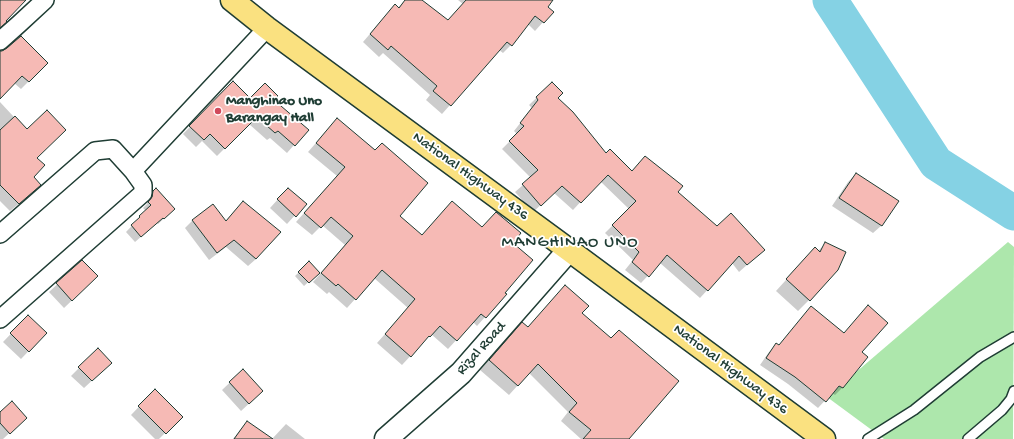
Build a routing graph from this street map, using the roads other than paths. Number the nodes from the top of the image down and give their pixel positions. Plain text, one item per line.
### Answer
1 (45, 0) edge
2 (232, 0) edge
3 (267, 28) junction
4 (0, 41) edge
5 (133, 170) junction
6 (0, 234) edge
7 (569, 250) junction
8 (0, 319) edge
9 (1014, 337) edge
10 (1014, 391) edge
11 (386, 439) edge
12 (824, 439) edge
13 (868, 439) edge
14 (968, 439) edge

1 - 4 street
2 - 3 main road, National Highway 436
3 - 5 street
3 - 7 main road, National Highway 436
5 - 6 street
5 - 8 street
7 - 11 street, Rizal Road
7 - 12 main road, National Highway 436
9 - 13 lane
10 - 14 lane

